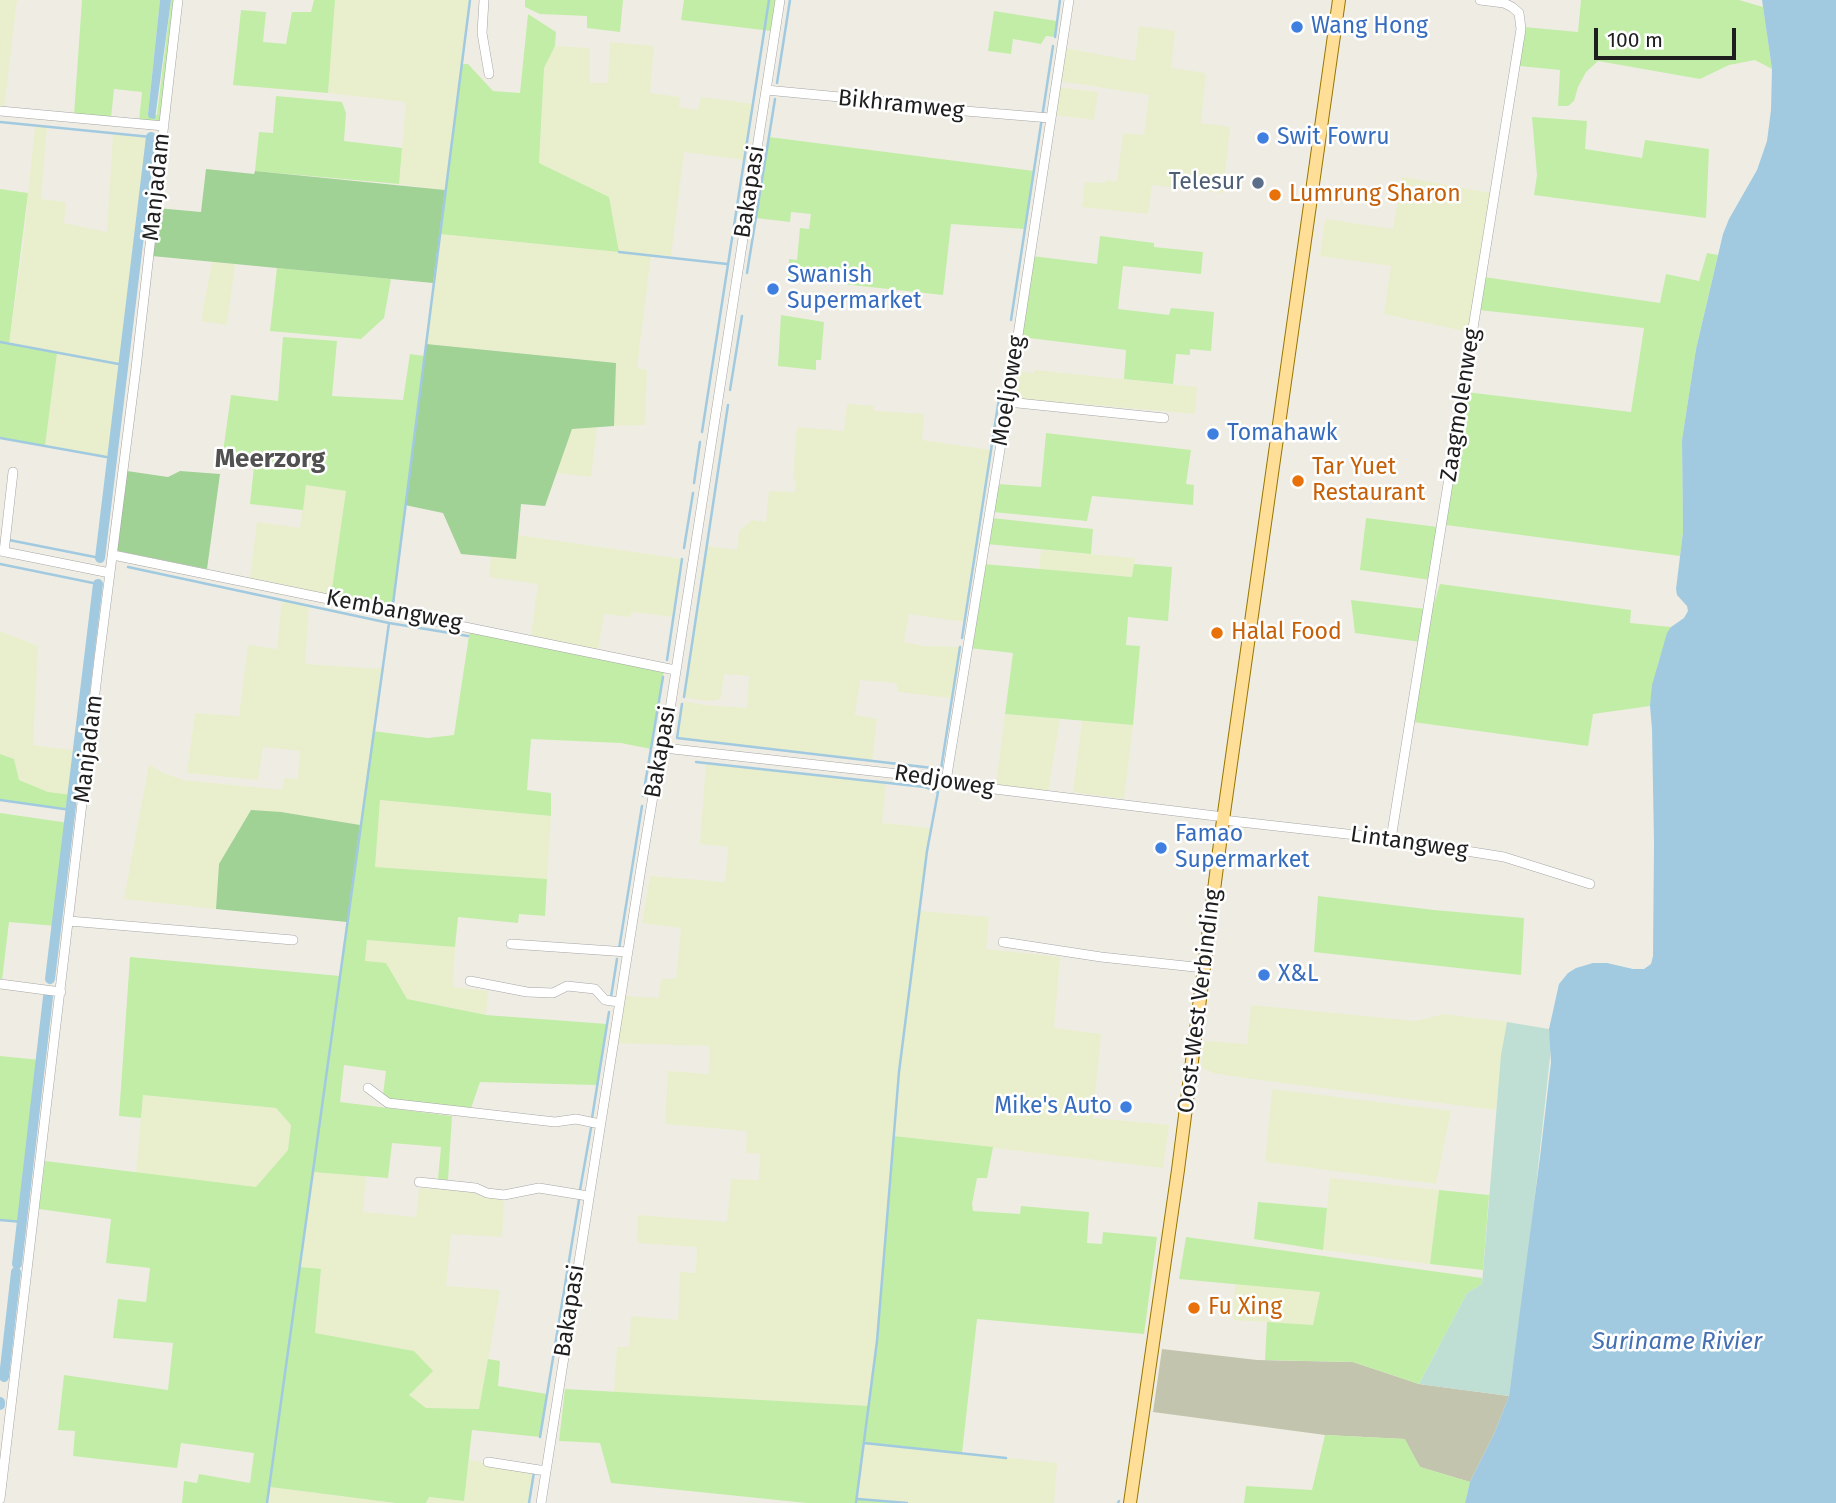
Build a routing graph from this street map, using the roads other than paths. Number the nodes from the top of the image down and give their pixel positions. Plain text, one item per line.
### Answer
1 (178, 0) edge
2 (484, 0) edge
3 (780, 0) edge
4 (1069, 0) edge
5 (1339, 0) edge
6 (1480, 0) edge
7 (489, 74) dead end
8 (766, 90) junction
9 (0, 111) edge
10 (1044, 117) junction
11 (164, 126) junction
12 (1008, 402) junction
13 (1164, 418) dead end
14 (13, 472) dead end
15 (2, 552) edge
16 (113, 555) junction
17 (110, 573) junction
18 (675, 670) junction
19 (664, 748) junction
20 (946, 781) junction
21 (1223, 819) junction
22 (1391, 839) junction
23 (1590, 884) dead end
24 (69, 921) junction
25 (293, 940) dead end
26 (1003, 942) dead end
27 (511, 944) dead end
28 (627, 952) junction
29 (1204, 968) junction
30 (470, 981) dead end
31 (0, 985) edge
32 (61, 992) junction
33 (620, 1002) junction
34 (368, 1088) dead end
35 (600, 1124) junction
36 (419, 1182) dead end
37 (588, 1196) junction
38 (0, 1389) edge
39 (12, 1391) junction
40 (488, 1462) dead end
41 (546, 1471) junction
42 (0, 1499) edge
43 (541, 1503) edge
44 (1130, 1503) edge

1 - 11 street, Manjadam
2 - 7 street
3 - 8 street, Bakapasi
4 - 10 street, Moeljoweg
5 - 21 main road, Oost-West Verbinding
6 - 22 street, Zaagmolenweg
8 - 10 street, Bikhramweg
8 - 18 street, Bakapasi
9 - 11 street
10 - 12 street, Moeljoweg
11 - 16 street, Manjadam
12 - 13 street
12 - 20 street, Moeljoweg
14 - 15 street
15 - 17 street
16 - 17 street, Manjadam
16 - 18 street, Kembangweg
17 - 24 street, Manjadam
18 - 19 street, Bakapasi
19 - 20 street, Redjoweg
19 - 28 street, Bakapasi
20 - 21 street, Redjoweg
21 - 22 street, Lintangweg
21 - 29 main road, Oost-West Verbinding
22 - 23 street, Lintangweg
24 - 25 street
24 - 32 street, Manjadam
26 - 29 street
27 - 28 street
28 - 33 street, Bakapasi
29 - 44 main road, Oost-West Verbinding
30 - 33 street
31 - 32 street
32 - 39 street, Manjadam
33 - 35 street, Bakapasi
34 - 35 street
35 - 37 street, Bakapasi
36 - 37 street
37 - 41 street, Bakapasi
38 - 39 street
39 - 42 street, Manjadam
40 - 41 street
41 - 43 street, Bakapasi

